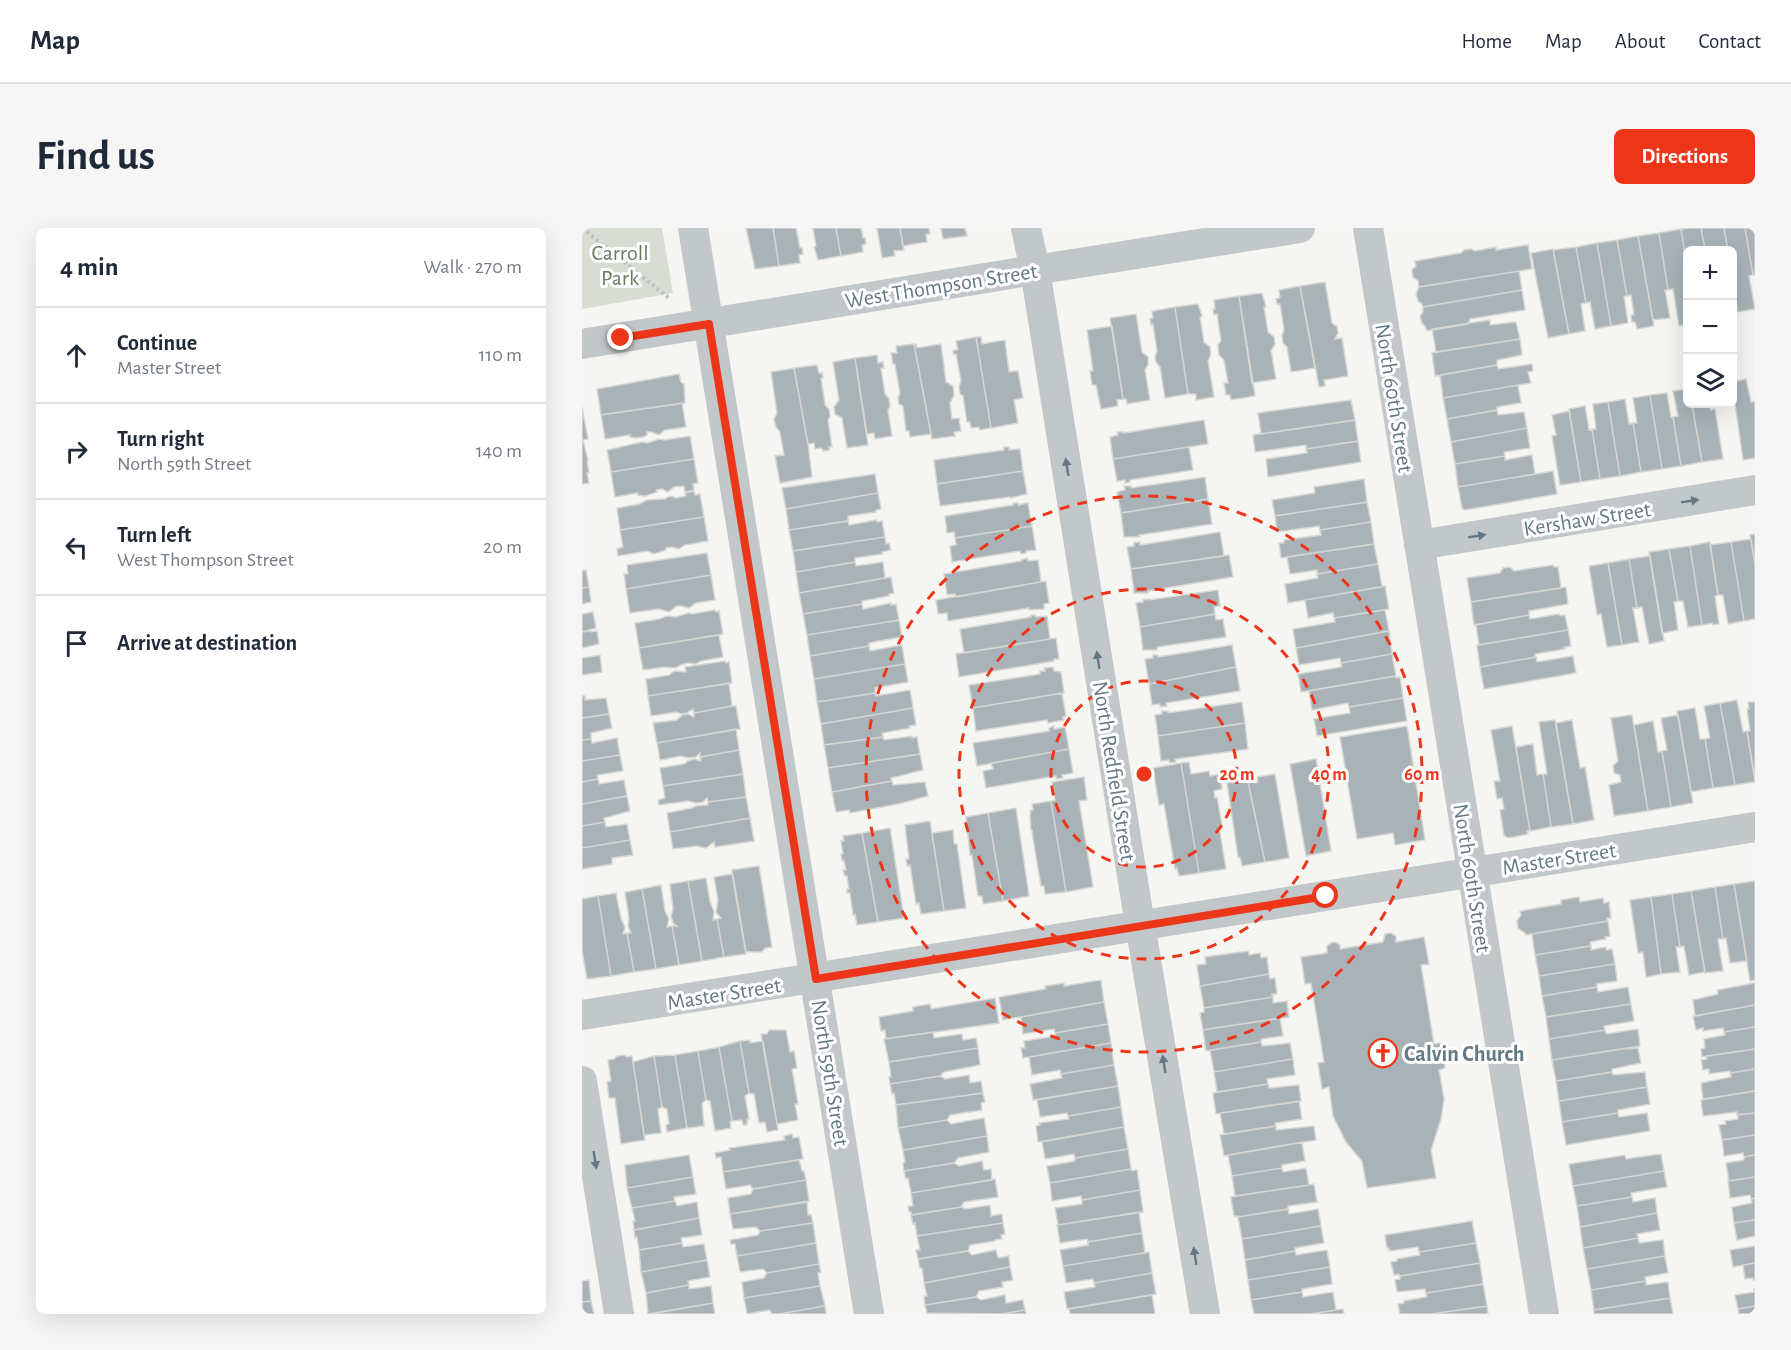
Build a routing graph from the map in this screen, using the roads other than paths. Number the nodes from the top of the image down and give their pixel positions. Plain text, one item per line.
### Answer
1 (693, 228) edge
2 (1026, 228) edge
3 (1300, 228) edge
4 (1368, 228) edge
5 (1035, 270) junction
6 (709, 324) junction
7 (582, 344) edge
8 (1755, 490) edge
9 (1419, 545) junction
10 (1755, 827) edge
11 (1472, 872) junction
12 (1141, 925) junction
13 (816, 979) junction
14 (582, 1015) edge
15 (582, 1081) edge
16 (619, 1314) edge
17 (869, 1314) edge
18 (1204, 1314) edge
19 (1544, 1314) edge

1 - 6 street, North 59th Street
2 - 5 street, North Redfield Street
3 - 5 street, West Thompson Street
4 - 9 street, North 60th Street
5 - 6 street, West Thompson Street
12 -> 5 street, North Redfield Street
6 - 7 street, West Thompson Street
6 - 13 street, North 59th Street
9 -> 8 street, Kershaw Street
9 - 11 street, North 60th Street
10 - 11 street, Master Street
11 - 12 street, Master Street
11 - 19 street, North 60th Street
12 - 13 street, Master Street
18 -> 12 street, North Redfield Street
13 - 14 street, Master Street
13 - 17 street, North 59th Street
15 -> 16 street

